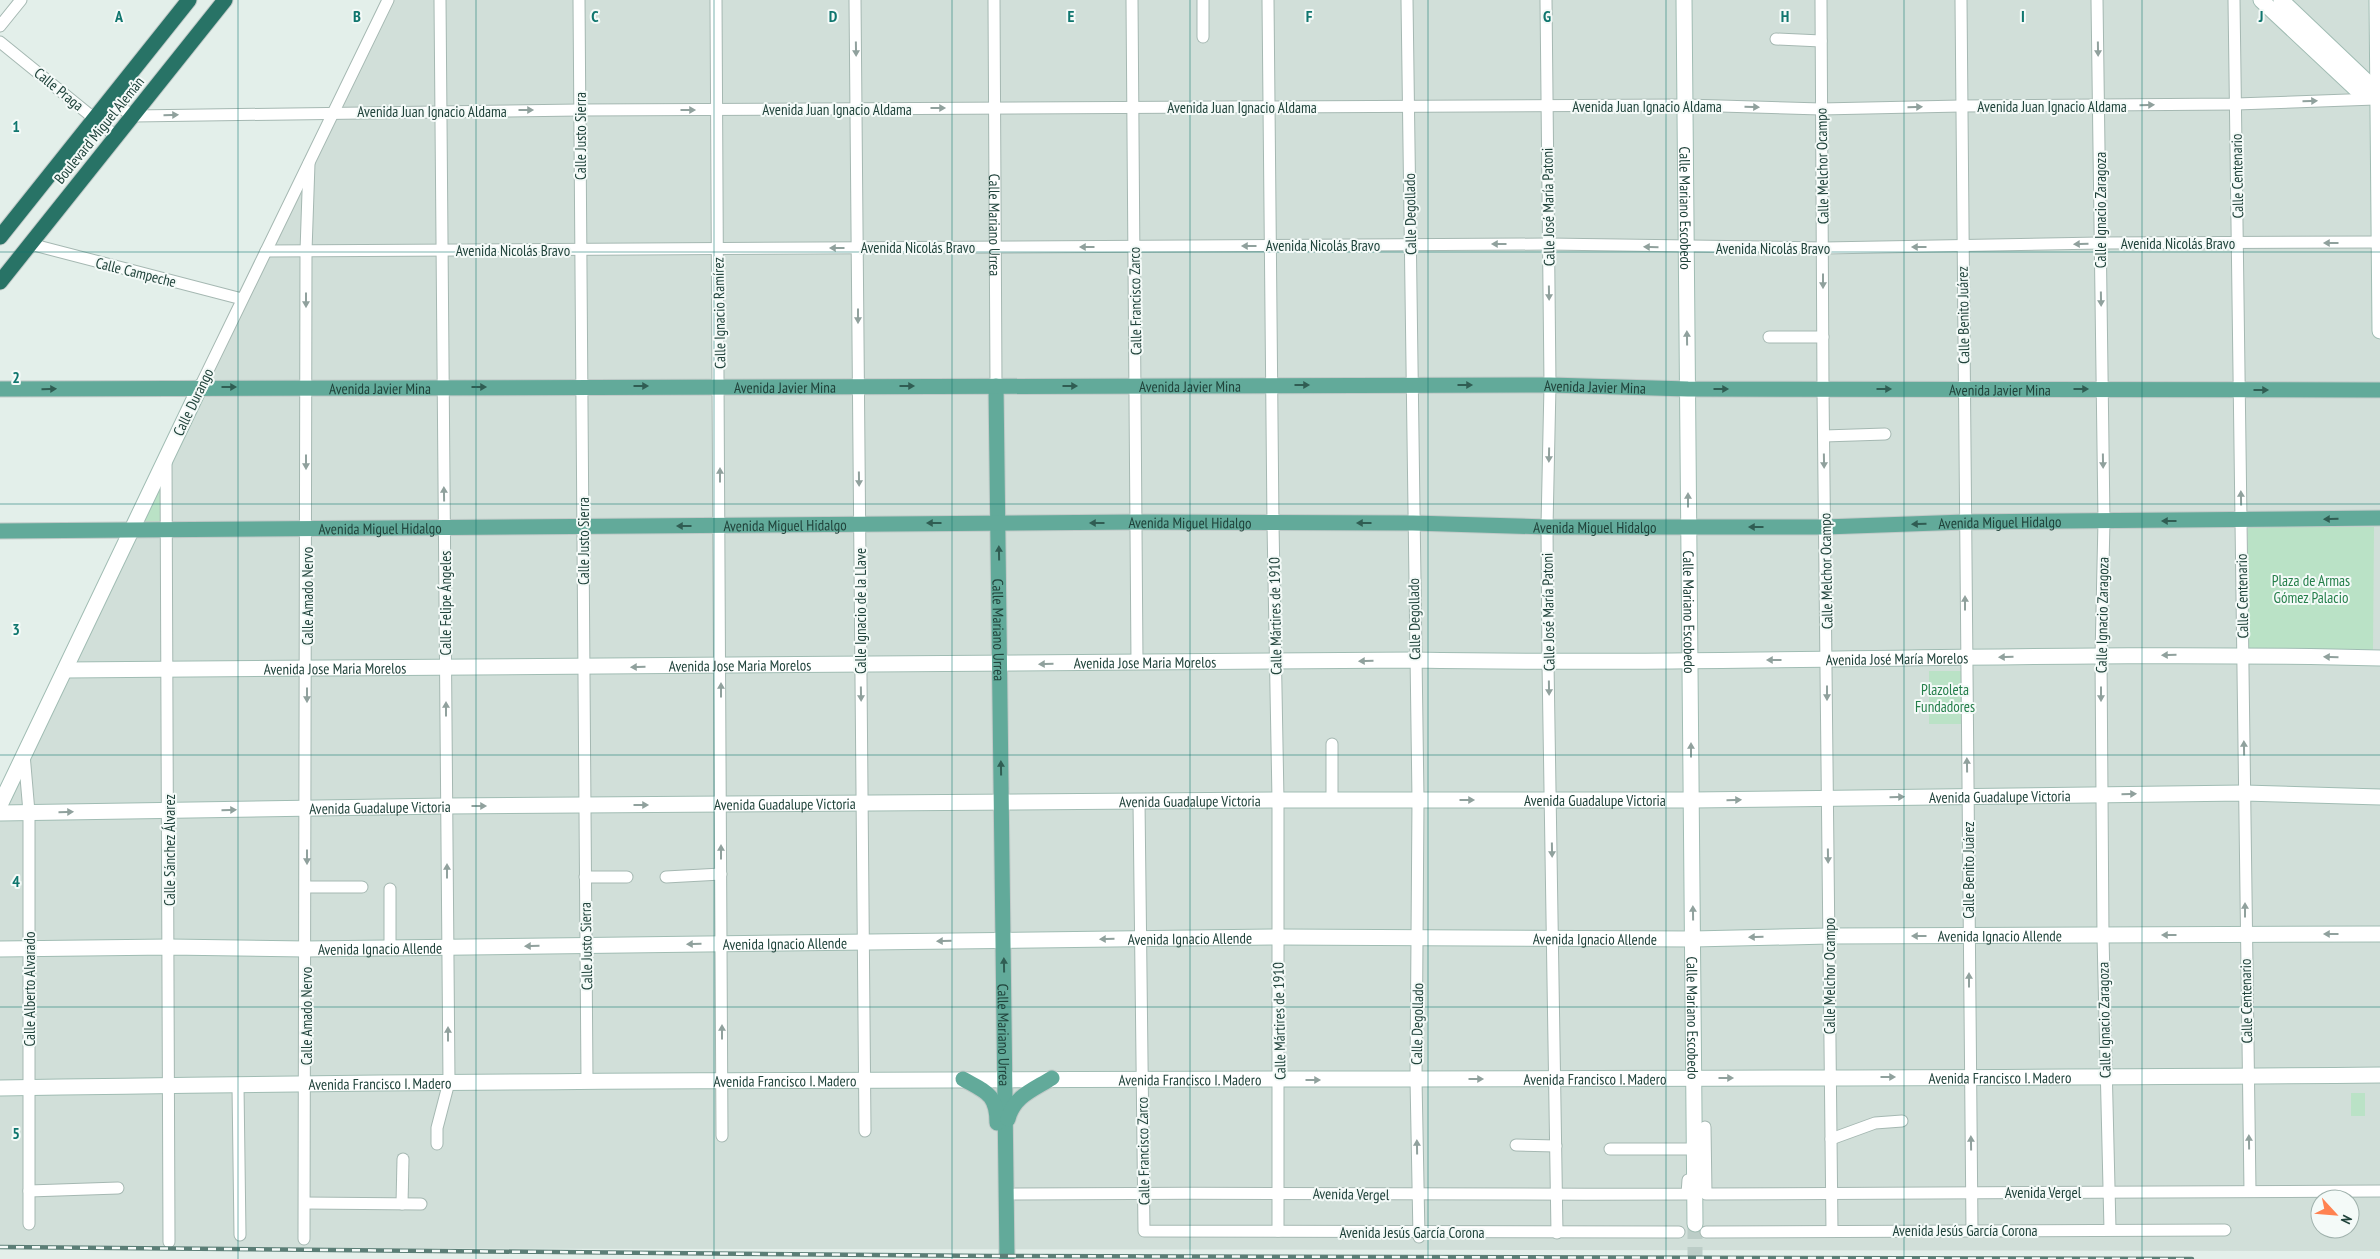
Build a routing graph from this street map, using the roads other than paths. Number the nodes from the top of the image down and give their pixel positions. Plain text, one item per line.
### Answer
1 (21, 0) edge
2 (189, 0) edge
3 (225, 0) edge
4 (388, 0) edge
5 (440, 0) edge
6 (579, 0) edge
7 (716, 0) edge
8 (855, 0) edge
9 (994, 0) edge
10 (1132, 0) edge
11 (1203, 0) edge
12 (1268, 0) edge
13 (1407, 0) edge
14 (1546, 0) edge
15 (1684, 0) edge
16 (1821, 0) edge
17 (1961, 0) edge
18 (2097, 0) edge
19 (2234, 0) edge
20 (2261, 0) edge
21 (2281, 0) edge
22 (2377, 0) edge
23 (0, 26) edge
24 (1203, 37) dead end
25 (1776, 39) dead end
26 (1821, 41) junction
27 (0, 42) edge
28 (2379, 99) edge
29 (109, 101) junction
30 (2236, 104) junction
31 (1408, 106) junction
32 (1547, 106) junction
33 (1686, 106) junction
34 (1961, 106) junction
35 (2099, 106) junction
36 (1269, 107) junction
37 (995, 108) junction
38 (1133, 108) junction
39 (856, 109) junction
40 (1821, 109) junction
41 (579, 110) junction
42 (717, 110) junction
43 (441, 111) junction
44 (334, 112) junction
45 (134, 116) junction
46 (95, 118) junction
47 (117, 137) junction
48 (309, 163) junction
49 (0, 237) edge
50 (2380, 242) edge
51 (2100, 243) junction
52 (2238, 243) junction
53 (30, 244) junction
54 (1548, 244) junction
55 (1410, 245) junction
56 (1134, 246) junction
57 (1270, 246) junction
58 (996, 247) junction
59 (1685, 247) junction
60 (1962, 247) junction
61 (857, 248) junction
62 (1824, 248) junction
63 (580, 249) junction
64 (718, 249) junction
65 (442, 250) junction
66 (266, 251) junction
67 (306, 251) junction
68 (0, 282) edge
69 (242, 299) junction
70 (2380, 331) edge
71 (1769, 337) dead end
72 (1823, 337) junction
73 (1272, 385) junction
74 (1412, 385) junction
75 (1550, 385) junction
76 (581, 386) junction
77 (720, 386) junction
78 (858, 386) junction
79 (996, 386) junction
80 (1136, 386) junction
81 (200, 387) junction
82 (306, 387) junction
83 (443, 387) junction
84 (0, 389) edge
85 (1688, 389) junction
86 (1823, 389) junction
87 (1965, 389) junction
88 (2102, 389) junction
89 (2239, 390) junction
90 (2380, 390) edge
91 (1885, 434) dead end
92 (1824, 436) junction
93 (166, 458) junction
94 (2380, 518) edge
95 (2241, 520) junction
96 (1137, 522) junction
97 (1965, 522) junction
98 (2104, 522) junction
99 (1413, 523) junction
100 (998, 524) junction
101 (1273, 524) junction
102 (860, 525) junction
103 (720, 526) junction
104 (582, 527) junction
105 (1547, 527) junction
106 (1688, 527) junction
107 (1825, 527) junction
108 (444, 528) junction
109 (306, 529) junction
110 (132, 530) junction
111 (167, 530) junction
112 (0, 531) edge
113 (2243, 655) junction
114 (2101, 656) junction
115 (1965, 658) junction
116 (2380, 658) edge
117 (1828, 659) junction
118 (1414, 660) junction
119 (1691, 660) junction
120 (1137, 662) junction
121 (1276, 662) junction
122 (1548, 663) junction
123 (1000, 664) junction
124 (861, 665) junction
125 (720, 666) junction
126 (584, 668) junction
127 (307, 669) junction
128 (446, 669) junction
129 (64, 670) junction
130 (168, 670) junction
131 (1332, 744) dead end
132 (24, 754) junction
133 (2244, 792) junction
134 (2102, 794) junction
135 (1968, 796) junction
136 (2380, 796) edge
137 (1827, 798) junction
138 (1278, 800) junction
139 (1418, 800) junction
140 (1551, 800) junction
141 (1692, 800) junction
142 (1332, 801) junction
143 (1138, 802) junction
144 (1002, 803) junction
145 (862, 804) junction
146 (0, 805) edge
147 (721, 805) junction
148 (446, 806) junction
149 (585, 806) junction
150 (307, 809) junction
151 (168, 811) junction
152 (29, 812) junction
153 (0, 813) edge
154 (721, 874) junction
155 (585, 877) junction
156 (627, 877) dead end
157 (666, 877) dead end
158 (306, 887) junction
159 (362, 887) dead end
160 (390, 889) dead end
161 (2380, 934) edge
162 (2246, 935) junction
163 (1829, 936) junction
164 (1968, 936) junction
165 (2102, 936) junction
166 (1278, 937) junction
167 (1553, 937) junction
168 (1418, 938) junction
169 (1140, 939) junction
170 (1694, 939) junction
171 (1003, 940) junction
172 (863, 942) junction
173 (722, 944) junction
174 (586, 945) junction
175 (169, 947) junction
176 (448, 947) junction
177 (28, 948) junction
178 (306, 948) junction
179 (390, 948) junction
180 (0, 949) edge
181 (2380, 1075) edge
182 (2105, 1076) junction
183 (2248, 1076) junction
184 (1970, 1077) junction
185 (1005, 1078) junction
186 (1052, 1078) junction
187 (1142, 1078) junction
188 (1691, 1078) junction
189 (1830, 1078) junction
190 (963, 1079) junction
191 (1554, 1079) junction
192 (864, 1080) junction
193 (1279, 1080) junction
194 (1416, 1080) junction
195 (722, 1081) junction
196 (449, 1082) junction
197 (587, 1082) junction
198 (306, 1084) junction
199 (168, 1086) junction
200 (238, 1086) junction
201 (0, 1088) edge
202 (29, 1088) junction
203 (1902, 1121) dead end
204 (1006, 1126) junction
205 (1705, 1127) dead end
206 (864, 1131) dead end
207 (722, 1136) dead end
208 (1831, 1138) junction
209 (437, 1144) dead end
210 (1516, 1145) dead end
211 (1556, 1146) junction
212 (1610, 1148) dead end
213 (1688, 1149) junction
214 (404, 1159) dead end
215 (118, 1188) dead end
216 (29, 1191) junction
217 (1972, 1191) junction
218 (2250, 1191) junction
219 (2380, 1191) edge
220 (2108, 1192) junction
221 (1144, 1193) junction
222 (1279, 1193) junction
223 (1015, 1194) dead end
224 (1558, 1194) junction
225 (1831, 1194) junction
226 (1418, 1196) junction
227 (305, 1203) junction
228 (402, 1204) junction
229 (421, 1204) dead end
230 (29, 1224) dead end
231 (1700, 1228) joint
232 (2110, 1229) junction
233 (1972, 1230) junction
234 (2225, 1230) dead end
235 (1144, 1231) joint
236 (1832, 1231) junction
237 (1278, 1232) junction
238 (1679, 1232) dead end
239 (1557, 1233) junction
240 (240, 1235) dead end
241 (1419, 1235) junction
242 (304, 1239) dead end
243 (169, 1242) dead end
244 (998, 1259) edge
245 (1007, 1259) edge

1 - 23 street
2 - 29 highway, Boulevard Miguel Alemán
3 - 45 highway, Boulevard Miguel Alemán
4 - 44 street, Calle Durango
5 - 43 street, Calle Felipe Ángeles
6 - 41 street, Calle Justo Sierra
7 - 42 street, Calle Ignacio Ramírez
8 -> 39 street, Calle Ignacio de la Llave
9 - 37 street, Calle Mariano Urrea
10 - 38 street, Calle Francisco Zarco
11 - 24 street
12 - 36 street, Calle Mártires de 1910
13 - 31 street, Calle Degollado
14 - 32 street, Calle José María Patoni
15 - 33 main road, Calle Mariano Escobedo
16 - 26 street, Calle Melchor Ocampo
17 - 34 street, Calle Benito Juárez
18 -> 35 street, Calle Ignacio Zaragoza
19 - 30 street, Calle Centenario
20 - 28 main road
21 - 28 main road
22 - 28 main road
25 - 26 street
26 - 40 street, Calle Melchor Ocampo
27 - 46 street, Calle Praga
30 -> 28 street, Avenida Juan Ignacio Aldama
28 - 50 main road
29 - 45 street
29 - 46 highway, Boulevard Miguel Alemán
35 -> 30 street, Avenida Juan Ignacio Aldama
30 - 52 street, Calle Centenario
31 - 32 street, Avenida Juan Ignacio Aldama
31 - 36 street, Avenida Juan Ignacio Aldama
31 - 55 street, Calle Degollado
32 - 33 street, Avenida Juan Ignacio Aldama
32 - 54 street, Calle José María Patoni
33 -> 40 street, Avenida Juan Ignacio Aldama
33 - 59 main road, Calle Mariano Escobedo
34 - 35 street, Avenida Juan Ignacio Aldama
40 -> 34 street, Avenida Juan Ignacio Aldama
34 - 60 street, Calle Benito Juárez
35 - 51 street, Calle Ignacio Zaragoza
36 - 38 street, Avenida Juan Ignacio Aldama
36 - 57 street, Calle Mártires de 1910
37 - 38 street, Avenida Juan Ignacio Aldama
39 -> 37 street, Avenida Juan Ignacio Aldama
37 - 58 street, Calle Mariano Urrea
38 - 56 street, Calle Francisco Zarco
39 - 42 street, Avenida Juan Ignacio Aldama
39 - 61 street, Calle Ignacio de la Llave
40 - 62 street, Calle Melchor Ocampo
41 -> 42 street, Avenida Juan Ignacio Aldama
43 -> 41 street, Avenida Juan Ignacio Aldama
41 - 63 street, Calle Justo Sierra
42 - 64 street, Calle Ignacio Ramírez
43 - 44 street, Avenida Juan Ignacio Aldama
43 - 65 street, Calle Felipe Ángeles
45 -> 44 street, Avenida Juan Ignacio Aldama
44 - 48 street, Calle Durango
45 - 47 highway, Boulevard Miguel Alemán
46 - 47 street, Calle Praga
46 - 49 highway, Boulevard Miguel Alemán
47 - 53 highway, Boulevard Miguel Alemán
48 - 66 street, Calle Durango
48 - 67 street, Calle Amado Nervo
50 -> 52 street, Avenida Nicolás Bravo
50 - 70 main road
51 - 52 street, Avenida Nicolás Bravo
51 -> 60 street, Avenida Nicolás Bravo
51 -> 88 street, Calle Ignacio Zaragoza
52 - 89 street, Calle Centenario
53 - 68 highway, Boulevard Miguel Alemán
53 - 69 street, Calle Campeche
54 -> 55 street, Avenida Nicolás Bravo
59 -> 54 street, Avenida Nicolás Bravo
54 -> 75 street, Calle José María Patoni
55 - 57 street, Avenida Nicolás Bravo
55 - 74 street, Calle Degollado
57 -> 56 street, Avenida Nicolás Bravo
56 -> 58 street, Avenida Nicolás Bravo
56 - 80 street, Calle Francisco Zarco
57 - 73 street, Calle Mártires de 1910
58 - 61 street, Avenida Nicolás Bravo
58 - 79 street, Calle Mariano Urrea
59 - 62 street, Avenida Nicolás Bravo
85 -> 59 main road, Calle Mariano Escobedo
60 -> 62 street, Avenida Nicolás Bravo
60 - 87 street, Calle Benito Juárez
61 -> 64 street, Avenida Nicolás Bravo
61 -> 78 street, Calle Ignacio de la Llave
62 -> 72 street, Calle Melchor Ocampo
63 - 64 street, Avenida Nicolás Bravo
63 - 65 street, Avenida Nicolás Bravo
63 - 76 street, Calle Justo Sierra
64 - 77 street, Calle Ignacio Ramírez
65 - 67 street, Avenida Nicolás Bravo
65 - 83 street, Calle Felipe Ángeles
66 - 67 street, Avenida Nicolás Bravo
66 - 69 street, Calle Durango
67 -> 82 street, Calle Amado Nervo
69 - 81 street, Calle Durango
71 - 72 street
72 - 86 street, Calle Melchor Ocampo
73 -> 74 main road, Avenida Javier Mina
73 - 80 main road, Avenida Javier Mina
73 - 101 street, Calle Mártires de 1910
74 -> 75 main road, Avenida Javier Mina
74 - 99 street, Calle Degollado
75 - 85 main road, Avenida Javier Mina
75 -> 105 street, Calle José María Patoni
76 -> 77 main road, Avenida Javier Mina
83 -> 76 main road, Avenida Javier Mina
76 - 104 street, Calle Justo Sierra
77 - 78 main road, Avenida Javier Mina
103 -> 77 street, Calle Ignacio Ramírez
78 -> 79 main road, Avenida Javier Mina
78 -> 102 street, Calle Ignacio de la Llave
79 -> 80 main road, Avenida Javier Mina
79 - 100 main road, Calle Mariano Urrea
80 - 96 street, Calle Francisco Zarco
81 -> 82 main road, Avenida Javier Mina
84 -> 81 main road, Avenida Javier Mina
81 - 93 main road, Calle Durango
82 - 83 main road, Avenida Javier Mina
82 -> 109 street, Calle Amado Nervo
108 -> 83 street, Calle Felipe Ángeles
85 -> 86 main road, Avenida Javier Mina
106 -> 85 main road, Calle Mariano Escobedo
86 -> 87 main road, Avenida Javier Mina
86 - 92 street, Calle Melchor Ocampo
87 -> 88 main road, Avenida Javier Mina
87 - 97 street, Calle Benito Juárez
88 - 89 main road, Avenida Javier Mina
88 -> 98 street, Calle Ignacio Zaragoza
89 -> 90 main road, Avenida Javier Mina
95 -> 89 street, Calle Centenario
91 - 92 street
92 -> 107 street, Calle Melchor Ocampo
93 - 110 main road, Calle Durango
93 - 111 street, Calle Sánchez Álvarez
94 -> 95 main road, Avenida Miguel Hidalgo
95 -> 98 main road, Avenida Miguel Hidalgo
95 - 113 street, Calle Centenario
96 -> 100 main road, Avenida Miguel Hidalgo
96 - 101 main road, Avenida Miguel Hidalgo
96 - 120 street, Calle Francisco Zarco
97 - 98 main road, Avenida Miguel Hidalgo
97 -> 107 main road, Avenida Miguel Hidalgo
115 -> 97 street, Calle Benito Juárez
98 - 114 street, Calle Ignacio Zaragoza
99 -> 101 main road, Avenida Miguel Hidalgo
99 - 105 main road, Avenida Miguel Hidalgo
99 - 118 street, Calle Degollado
100 -> 102 main road, Avenida Miguel Hidalgo
123 -> 100 main road, Calle Mariano Urrea
101 - 121 street, Calle Mártires de 1910
102 - 103 main road, Avenida Miguel Hidalgo
102 - 124 street, Calle Ignacio de la Llave
103 -> 104 main road, Avenida Miguel Hidalgo
103 - 125 street, Calle Ignacio Ramírez
104 - 108 main road, Avenida Miguel Hidalgo
104 - 126 street, Calle Justo Sierra
105 - 106 main road, Avenida Miguel Hidalgo
105 - 122 street, Calle José María Patoni
107 -> 106 main road, Avenida Miguel Hidalgo
106 - 119 main road, Calle Mariano Escobedo
107 - 117 street, Calle Melchor Ocampo
108 - 109 main road, Avenida Miguel Hidalgo
108 - 128 street, Calle Felipe Ángeles
109 - 111 main road, Avenida Miguel Hidalgo
109 - 127 street, Calle Amado Nervo
110 - 111 main road, Avenida Miguel Hidalgo
110 - 112 main road, Avenida Miguel Hidalgo
110 - 129 main road, Calle Durango
111 - 130 street, Calle Sánchez Álvarez
113 -> 114 main road, Avenida José María Morelos
116 -> 113 main road, Avenida José María Morelos
133 -> 113 street, Calle Centenario
114 -> 115 main road, Avenida José María Morelos
114 -> 134 street, Calle Ignacio Zaragoza
115 - 117 main road, Avenida José María Morelos
135 -> 115 street, Calle Benito Juárez
117 -> 119 main road, Avenida José María Morelos
117 -> 137 street, Calle Melchor Ocampo
118 -> 121 main road, Avenida Jose Maria Morelos
118 - 122 main road, Avenida José María Morelos
118 - 139 street, Calle Degollado
119 - 122 main road, Avenida José María Morelos
141 -> 119 main road, Calle Mariano Escobedo
120 - 121 main road, Avenida Jose Maria Morelos
120 -> 123 main road, Avenida Jose Maria Morelos
121 - 138 street, Calle Mártires de 1910
122 -> 140 street, Calle José María Patoni
123 - 124 main road, Avenida Jose Maria Morelos
144 -> 123 main road, Calle Mariano Urrea
124 - 125 main road, Avenida Jose Maria Morelos
124 -> 145 street, Calle Ignacio de la Llave
125 -> 126 main road, Avenida Jose Maria Morelos
147 -> 125 street, Calle Ignacio Ramírez
126 - 128 main road, Avenida Jose Maria Morelos
126 - 149 street, Calle Justo Sierra
127 - 128 main road, Avenida Jose Maria Morelos
127 - 130 main road, Avenida Jose Maria Morelos
127 -> 150 street, Calle Amado Nervo
148 -> 128 street, Calle Felipe Ángeles
129 - 130 main road, Avenida Jose Maria Morelos
129 - 132 main road, Calle Durango
130 - 151 street, Calle Sánchez Álvarez
131 - 142 street
132 - 146 main road, Calle Durango
132 - 152 street, Calle Alberto Alvarado
134 -> 133 main road, Avenida Guadalupe Victoria
133 - 136 main road, Avenida Guadalupe Victoria
162 -> 133 street, Calle Centenario
134 - 135 main road, Avenida Guadalupe Victoria
134 - 165 street, Calle Ignacio Zaragoza
137 -> 135 main road, Avenida Guadalupe Victoria
135 - 164 street, Calle Benito Juárez
141 -> 137 main road, Avenida Guadalupe Victoria
137 -> 163 street, Calle Melchor Ocampo
138 - 142 main road, Avenida Guadalupe Victoria
138 - 143 main road, Avenida Guadalupe Victoria
138 - 166 street, Calle Mártires de 1910
139 -> 140 main road, Avenida Guadalupe Victoria
139 - 142 main road, Avenida Guadalupe Victoria
139 - 168 street, Calle Degollado
140 - 141 main road, Avenida Guadalupe Victoria
140 -> 167 street, Calle José María Patoni
170 -> 141 main road, Calle Mariano Escobedo
143 - 144 main road, Avenida Guadalupe Victoria
143 - 169 street, Calle Francisco Zarco
144 - 145 main road, Avenida Guadalupe Victoria
144 - 171 main road, Calle Mariano Urrea
145 - 147 main road, Avenida Guadalupe Victoria
145 - 172 street, Calle Ignacio de la Llave
149 -> 147 main road, Avenida Guadalupe Victoria
154 -> 147 street, Calle Ignacio Ramírez
148 -> 149 main road, Avenida Guadalupe Victoria
148 - 150 main road, Avenida Guadalupe Victoria
176 -> 148 street, Calle Felipe Ángeles
149 - 155 street, Calle Justo Sierra
151 -> 150 main road, Avenida Guadalupe Victoria
150 -> 158 street, Calle Amado Nervo
152 -> 151 main road, Avenida Guadalupe Victoria
151 - 175 street, Calle Sánchez Álvarez
152 - 153 main road, Avenida Guadalupe Victoria
152 - 177 street, Calle Alberto Alvarado
154 - 157 street
154 - 173 street, Calle Ignacio Ramírez
155 - 156 street
155 - 174 street, Calle Justo Sierra
158 - 159 street
158 - 178 street, Calle Amado Nervo
160 - 179 street
161 -> 162 main road, Avenida Ignacio Allende
162 -> 165 main road, Avenida Ignacio Allende
162 - 183 street, Calle Centenario
164 -> 163 main road, Avenida Ignacio Allende
163 -> 170 main road, Avenida Ignacio Allende
163 - 189 street, Calle Melchor Ocampo
164 - 165 main road, Avenida Ignacio Allende
184 -> 164 street, Calle Benito Juárez
165 - 182 street, Calle Ignacio Zaragoza
166 - 168 main road, Avenida Ignacio Allende
166 - 169 main road, Avenida Ignacio Allende
166 - 193 street, Calle Mártires de 1910
167 - 168 main road, Avenida Ignacio Allende
167 - 170 main road, Avenida Ignacio Allende
167 - 191 street, Calle José María Patoni
168 - 194 street, Calle Degollado
169 -> 171 main road, Avenida Ignacio Allende
169 - 187 street, Calle Francisco Zarco
170 - 188 main road, Calle Mariano Escobedo
171 -> 172 main road, Avenida Ignacio Allende
185 -> 171 main road, Calle Mariano Urrea
172 - 173 main road, Avenida Ignacio Allende
172 - 192 street, Calle Ignacio de la Llave
173 -> 174 main road, Avenida Ignacio Allende
195 -> 173 street, Calle Ignacio Ramírez
174 -> 176 main road, Avenida Ignacio Allende
174 - 197 street, Calle Justo Sierra
175 - 177 main road, Avenida Ignacio Allende
175 - 178 main road, Avenida Ignacio Allende
175 - 199 street, Calle Sánchez Álvarez
176 - 179 main road, Avenida Ignacio Allende
196 -> 176 street, Calle Felipe Ángeles
177 - 180 main road, Avenida Ignacio Allende
177 - 202 street, Calle Alberto Alvarado
178 - 179 main road, Avenida Ignacio Allende
178 - 198 street, Calle Amado Nervo
181 - 183 main road, Avenida Francisco I. Madero
182 - 183 main road, Avenida Francisco I. Madero
182 - 184 main road, Avenida Francisco I. Madero
182 - 220 street, Calle Ignacio Zaragoza
218 -> 183 street, Calle Centenario
189 -> 184 main road, Avenida Francisco I. Madero
217 -> 184 street, Calle Benito Juárez
185 - 186 main road, Avenida Francisco I. Madero
185 - 190 main road, Avenida Francisco I. Madero
185 - 204 main road, Calle Mariano Urrea
186 - 187 main road, Avenida Francisco I. Madero
186 - 204 main road
187 - 193 main road, Avenida Francisco I. Madero
187 - 221 street, Calle Francisco Zarco
188 -> 189 main road, Avenida Francisco I. Madero
188 - 191 main road, Avenida Francisco I. Madero
188 - 213 street
188 - 231 main road, Calle Mariano Escobedo
189 - 208 street, Calle Melchor Ocampo
190 - 192 main road, Avenida Francisco I. Madero
190 - 244 main road, Calle Mariano Urrea
194 -> 191 main road, Avenida Francisco I. Madero
191 - 211 street, Calle José María Patoni
192 - 195 main road, Avenida Francisco I. Madero
192 - 206 street, Calle Ignacio de la Llave
193 -> 194 main road, Avenida Francisco I. Madero
193 - 222 street, Calle Mártires de 1910
226 -> 194 street, Calle Degollado
195 - 197 main road, Avenida Francisco I. Madero
195 - 207 street, Calle Ignacio Ramírez
196 - 197 main road, Avenida Francisco I. Madero
196 - 198 main road, Avenida Francisco I. Madero
196 - 209 street, Calle Felipe Ángeles
198 - 200 main road, Avenida Francisco I. Madero
198 - 227 street, Calle Amado Nervo
199 - 200 main road, Avenida Francisco I. Madero
199 - 202 main road, Avenida Francisco I. Madero
199 - 243 street, Calle Sánchez Álvarez
200 - 240 street
201 - 202 main road, Avenida Francisco I. Madero
202 - 216 street, Calle Alberto Alvarado
203 - 208 street
204 - 245 main road, Calle Mariano Urrea
205 - 225 street, Avenida Vergel
208 - 225 street, Calle Melchor Ocampo
210 - 211 street
211 - 224 street, Calle José María Patoni
212 - 213 street
213 - 224 street, Avenida Vergel
214 - 228 street
215 - 216 street
216 - 230 street, Calle Alberto Alvarado
217 - 220 street, Avenida Vergel
217 - 225 street, Avenida Vergel
217 - 233 street, Calle Benito Juárez
218 - 219 street, Avenida Vergel
218 - 220 street, Avenida Vergel
220 - 232 street, Calle Ignacio Zaragoza
221 - 222 street, Avenida Vergel
221 - 223 street, Avenida Vergel
221 - 235 street, Calle Francisco Zarco
222 - 226 street, Avenida Vergel
222 - 237 street, Calle Mártires de 1910
224 - 226 street, Avenida Vergel
224 - 239 street, Calle José María Patoni
225 - 236 street, Calle Melchor Ocampo
226 - 241 street, Calle Degollado
227 - 228 street
227 - 242 street, Calle Amado Nervo
228 - 229 street
231 - 236 street, Avenida Jesús García Corona
232 - 233 street, Avenida Jesús García Corona
232 - 234 street, Avenida Jesús García Corona
233 - 236 street, Avenida Jesús García Corona
235 - 237 street, Avenida Jesús García Corona
237 - 241 street, Avenida Jesús García Corona
238 - 239 street, Avenida Jesús García Corona
239 - 241 street, Avenida Jesús García Corona

